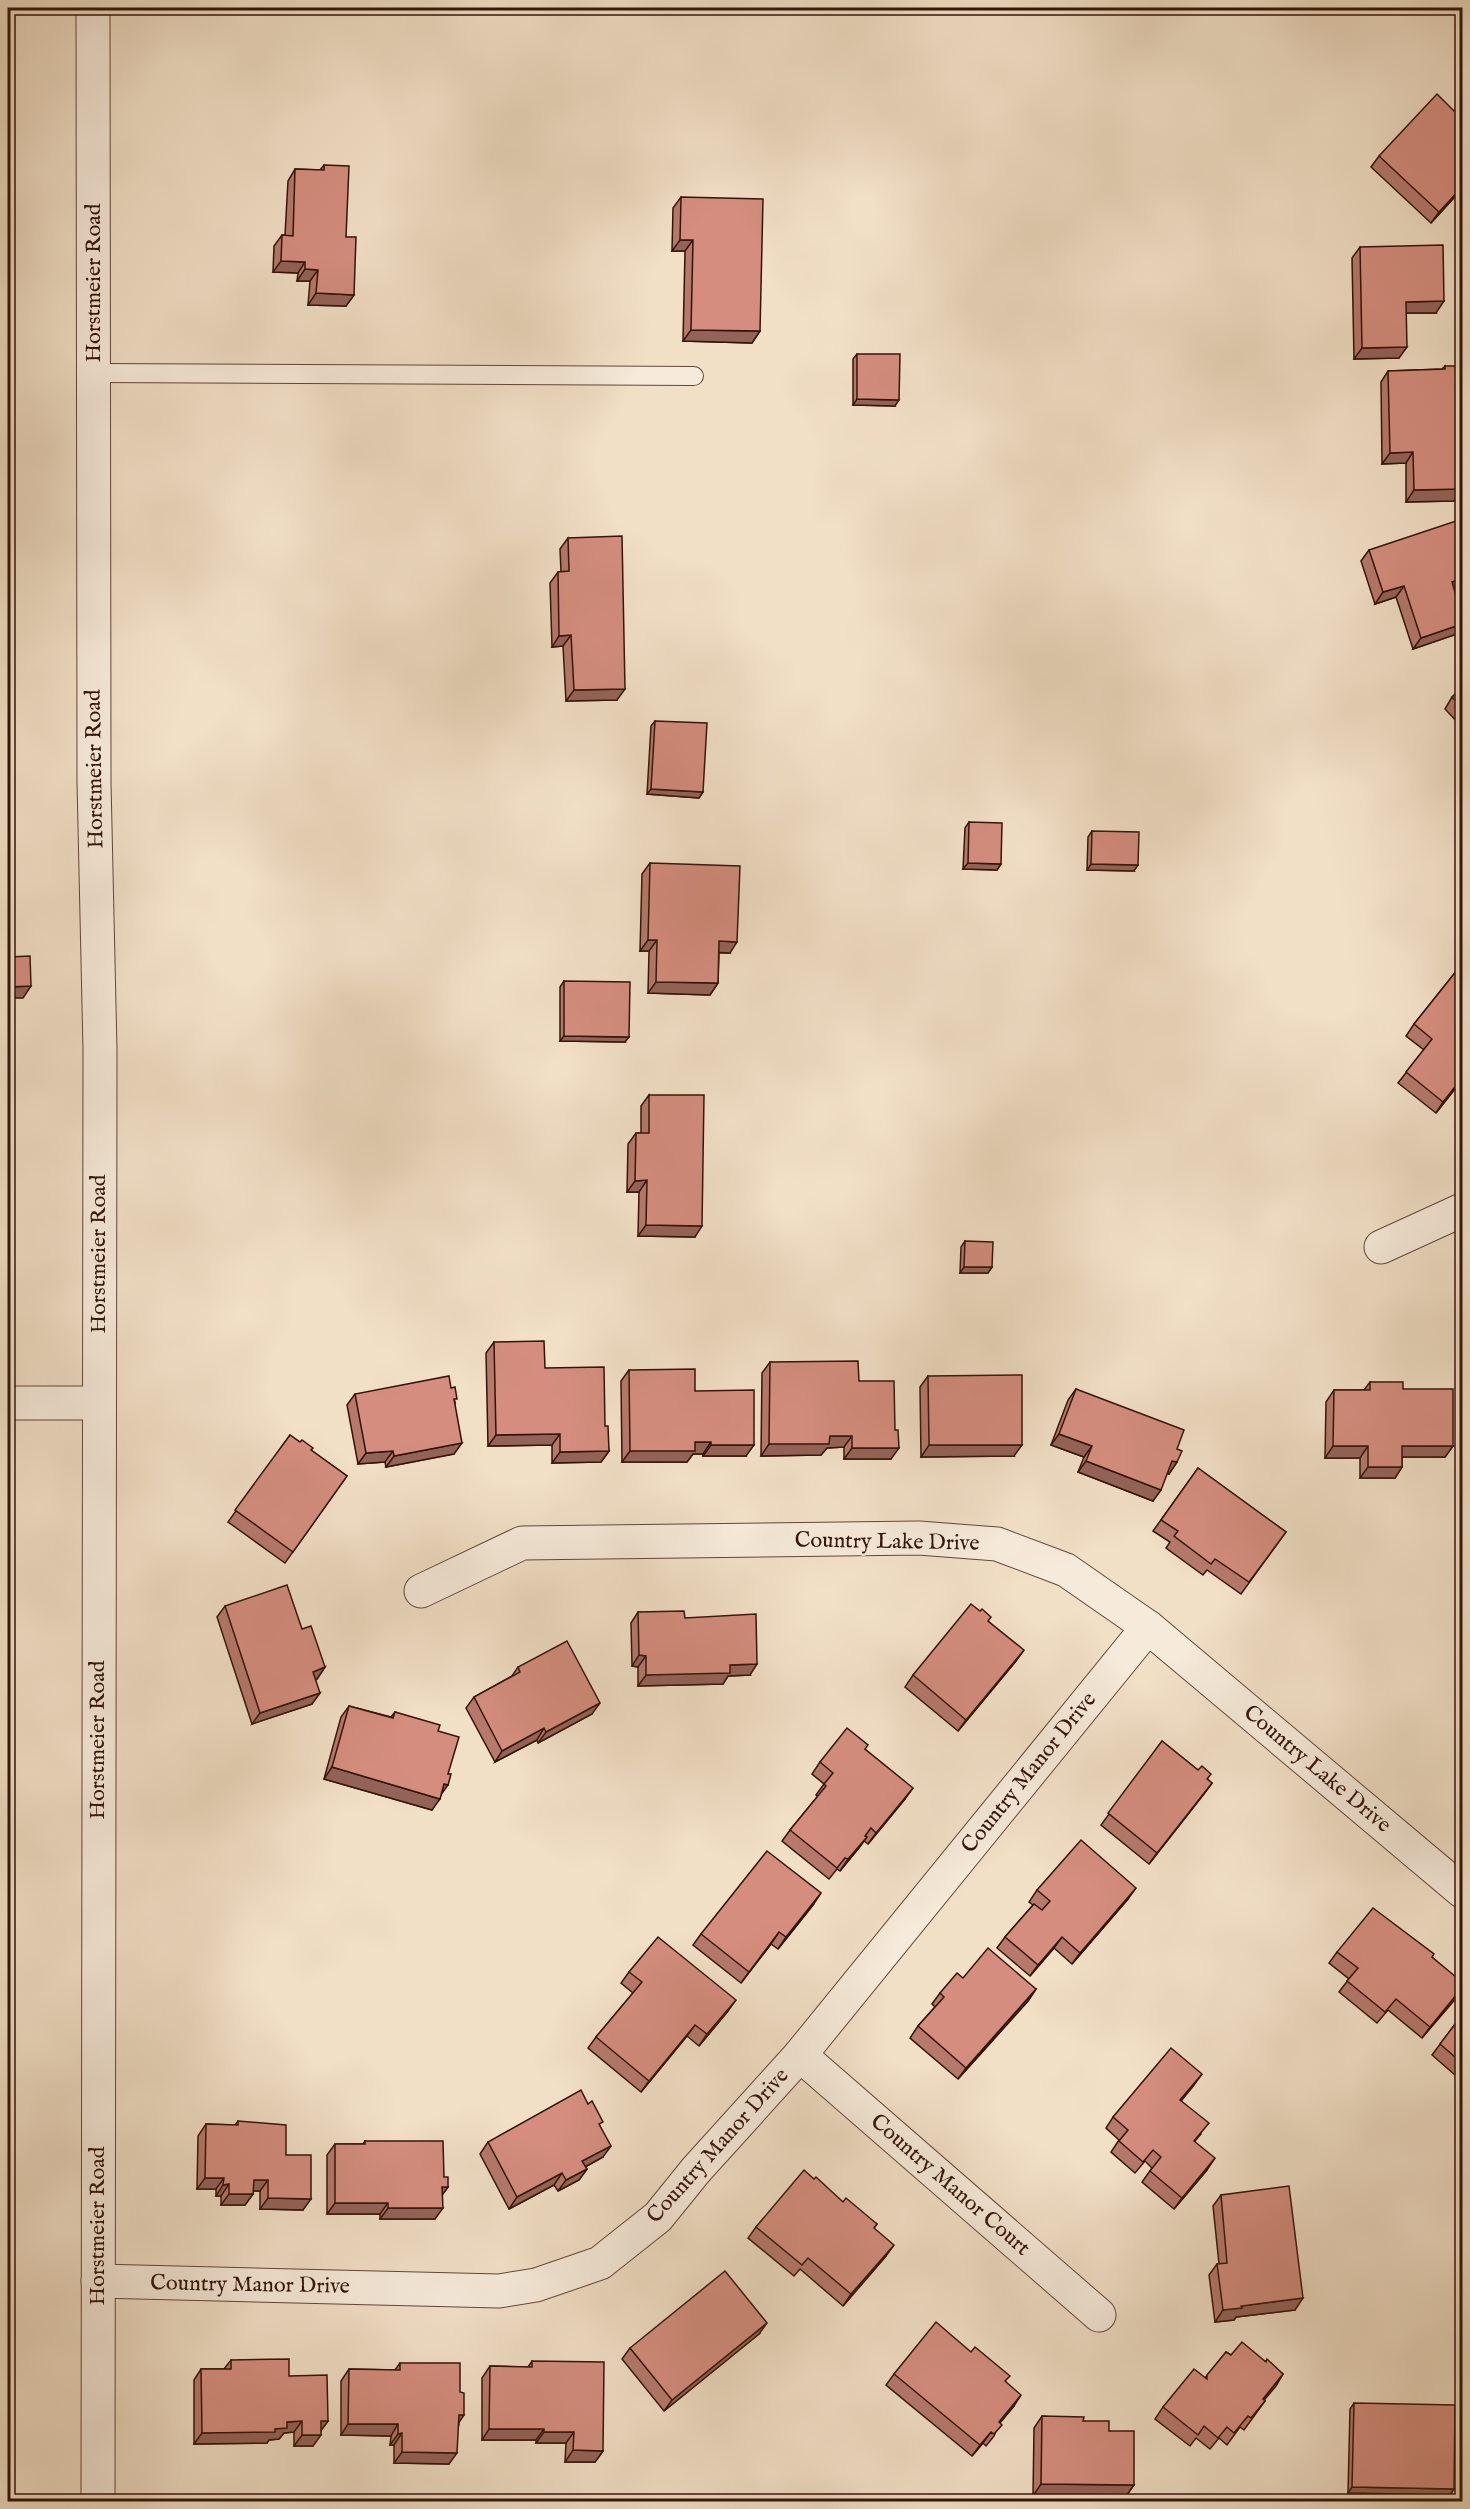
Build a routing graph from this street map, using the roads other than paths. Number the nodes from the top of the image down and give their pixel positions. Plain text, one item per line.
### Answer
1 (93, 8) edge
2 (94, 373) junction
3 (694, 376) dead end
4 (1462, 1210) edge
5 (1381, 1247) dead end
6 (8, 1403) edge
7 (98, 1403) junction
8 (421, 1591) dead end
9 (1148, 1627) junction
10 (1462, 1891) edge
11 (800, 2055) junction
12 (98, 2281) junction
13 (1099, 2315) dead end
14 (98, 2502) edge

1 - 2 street, Horstmeier Road
2 - 3 lane
2 - 7 street, Horstmeier Road
4 - 5 street
6 - 7 street
7 - 12 street, Horstmeier Road
8 - 9 street, Country Lake Drive
9 - 10 street, Country Lake Drive
9 - 11 street, Country Manor Drive
11 - 12 street, Country Manor Drive
11 - 13 street, Country Manor Court
12 - 14 street, Horstmeier Road

